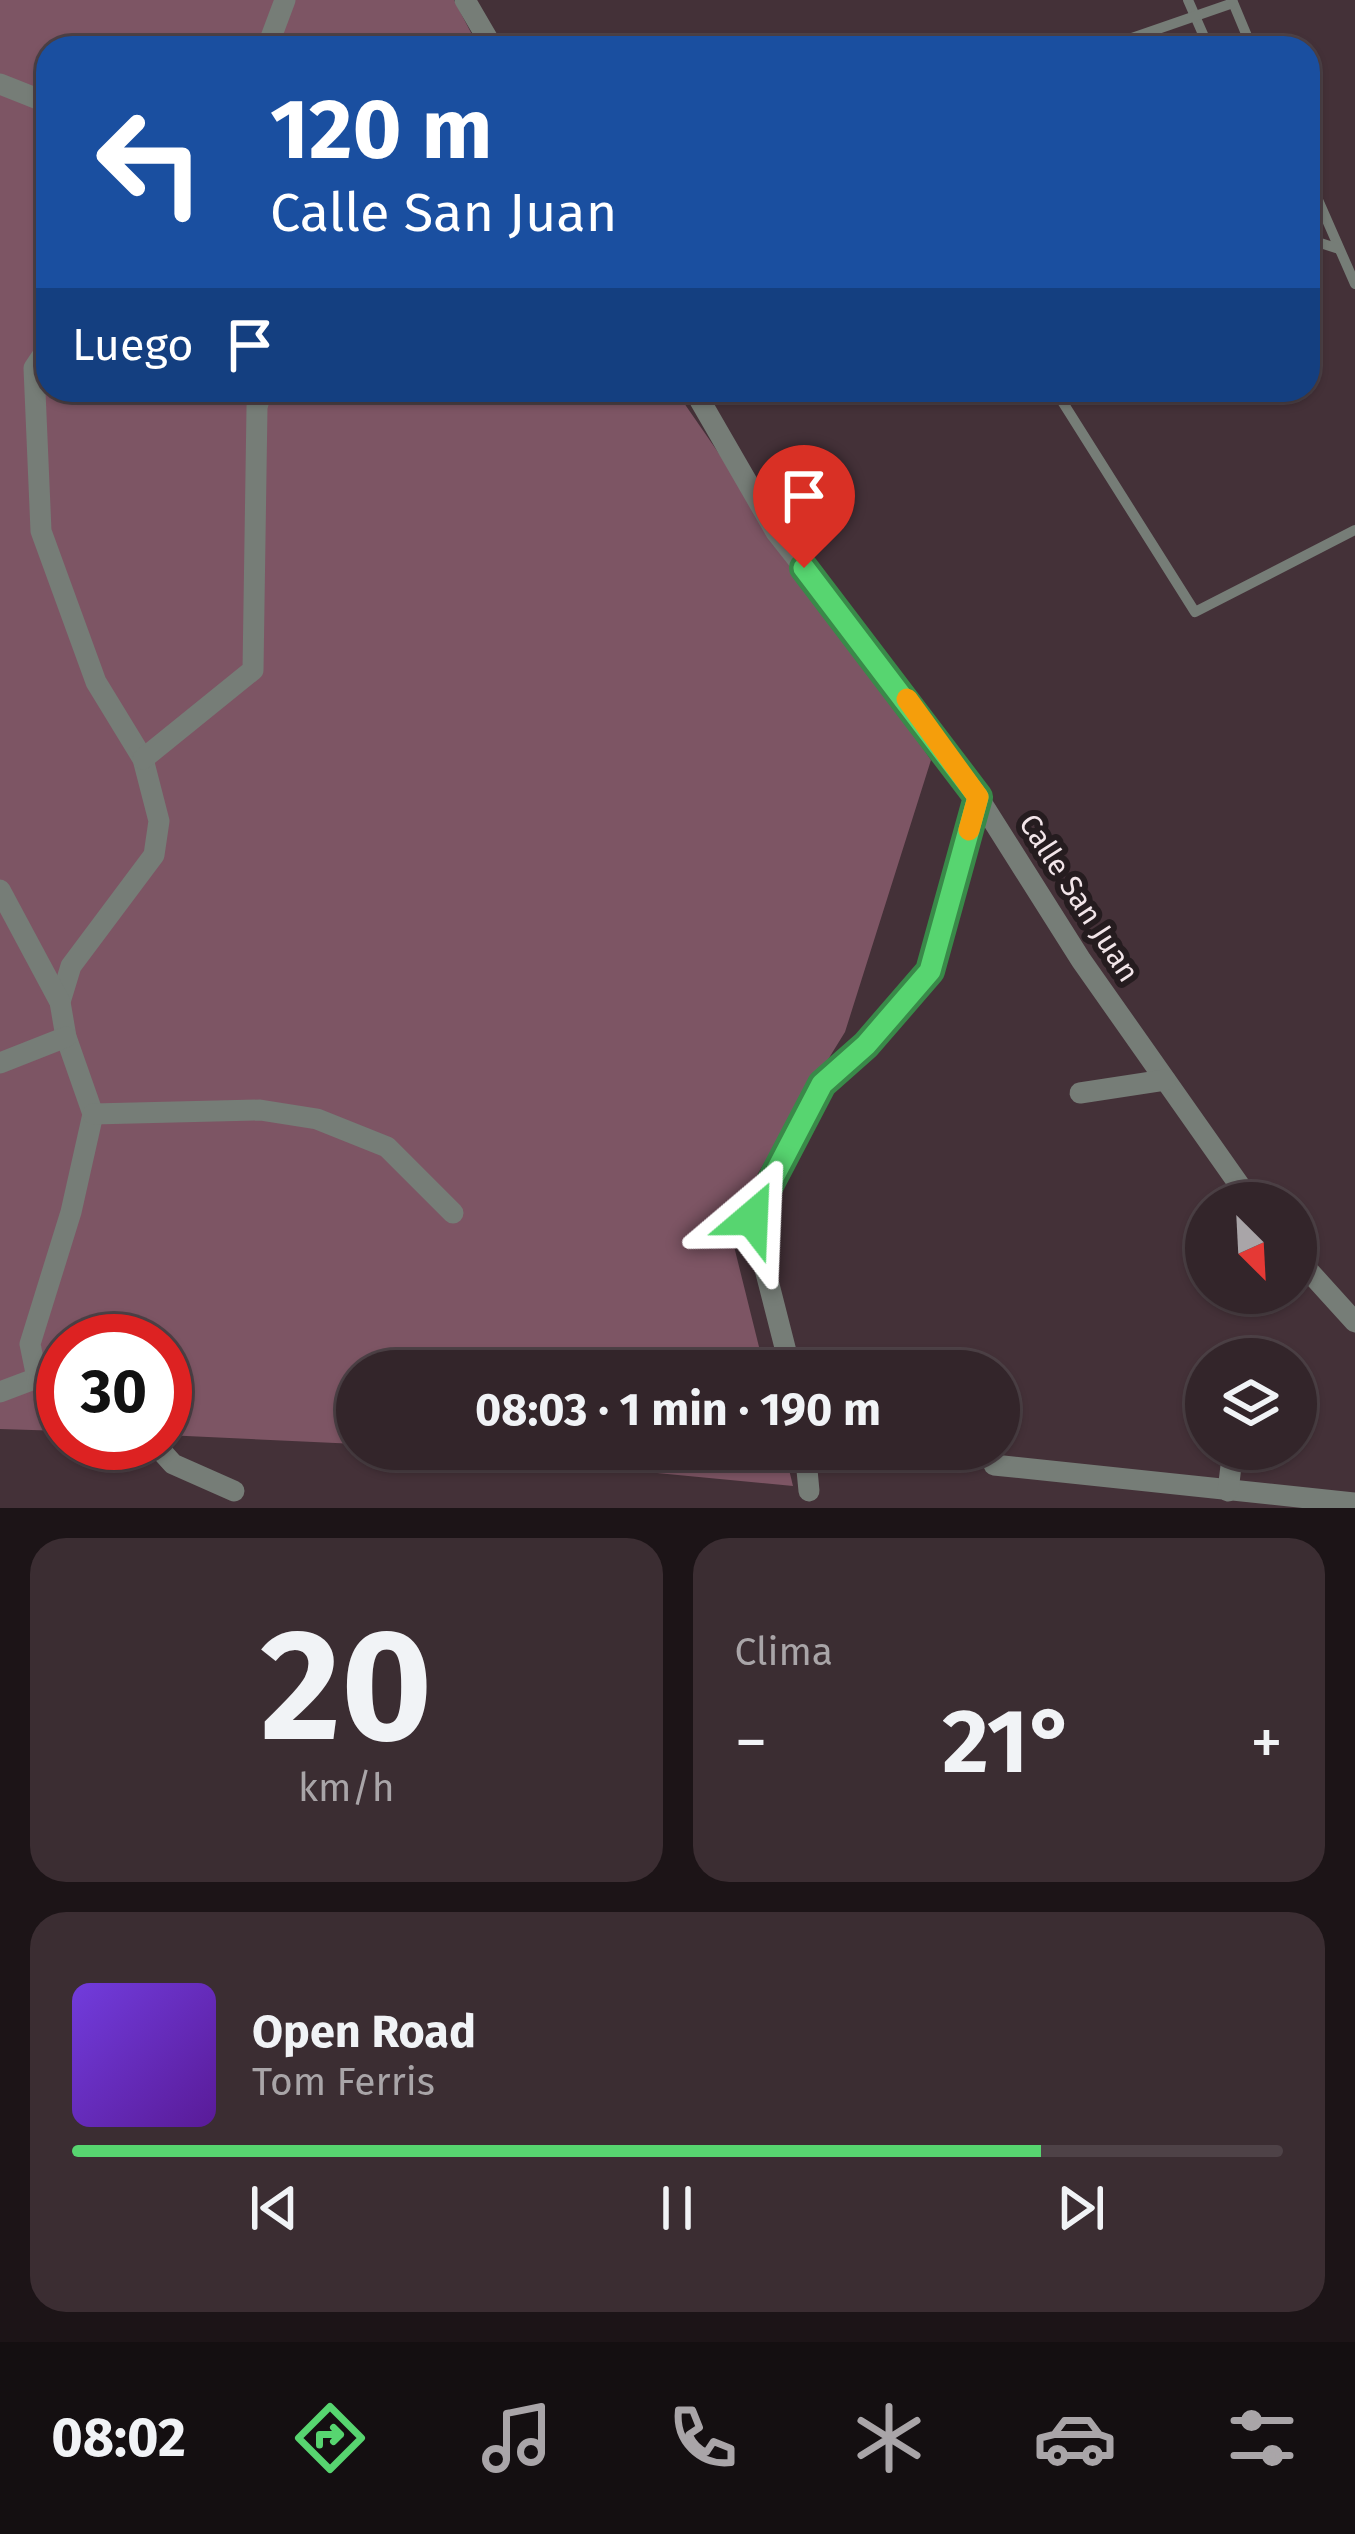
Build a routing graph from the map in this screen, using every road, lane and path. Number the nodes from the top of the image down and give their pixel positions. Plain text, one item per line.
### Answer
1 (285, 0) edge
2 (465, 0) edge
3 (1188, 0) edge
4 (1232, 1) edge
5 (1196, 18) junction
6 (272, 36) edge
7 (486, 36) edge
8 (1140, 36) edge
9 (1204, 36) edge
10 (1247, 36) edge
11 (0, 84) edge
12 (36, 98) edge
13 (1320, 205) edge
14 (1320, 243) edge
15 (1339, 249) junction
16 (1355, 284) edge
17 (36, 365) edge
18 (258, 402) edge
19 (701, 402) edge
20 (1063, 402) edge
21 (1355, 530) edge
22 (142, 759) junction
23 (978, 797) junction
24 (0, 890) edge
25 (59, 1002) junction
26 (66, 1037) junction
27 (0, 1063) edge
28 (1165, 1080) junction
29 (1080, 1093) dead end
30 (93, 1114) junction
31 (1237, 1182) edge
32 (453, 1213) dead end
33 (1317, 1280) edge
34 (39, 1314) edge
35 (1355, 1322) edge
36 (36, 1325) edge
37 (786, 1350) edge
38 (36, 1373) edge
39 (36, 1378) edge
40 (0, 1392) edge
41 (1020, 1468) edge
42 (187, 1470) edge
43 (807, 1470) edge
44 (1230, 1470) edge
45 (234, 1491) dead end
46 (809, 1491) dead end
47 (1228, 1491) junction
48 (1355, 1503) edge

1 - 6 street
2 - 7 street
3 - 5 lane
4 - 5 lane
4 - 10 lane
5 - 8 lane
5 - 9 lane
11 - 12 street
13 - 15 lane
14 - 15 lane
15 - 16 lane
17 - 22 street
18 - 22 street
19 - 23 street, Calle San Juan
20 - 21 lane
22 - 25 street
23 - 28 street, Calle San Juan
23 - 37 street
24 - 25 street
25 - 26 street
26 - 27 street
26 - 30 street
28 - 29 street
28 - 31 street, Calle San Juan
30 - 32 street
30 - 34 street
33 - 35 street
36 - 38 street
39 - 40 street
41 - 47 street
42 - 45 street
43 - 46 street
44 - 47 street
47 - 48 street

